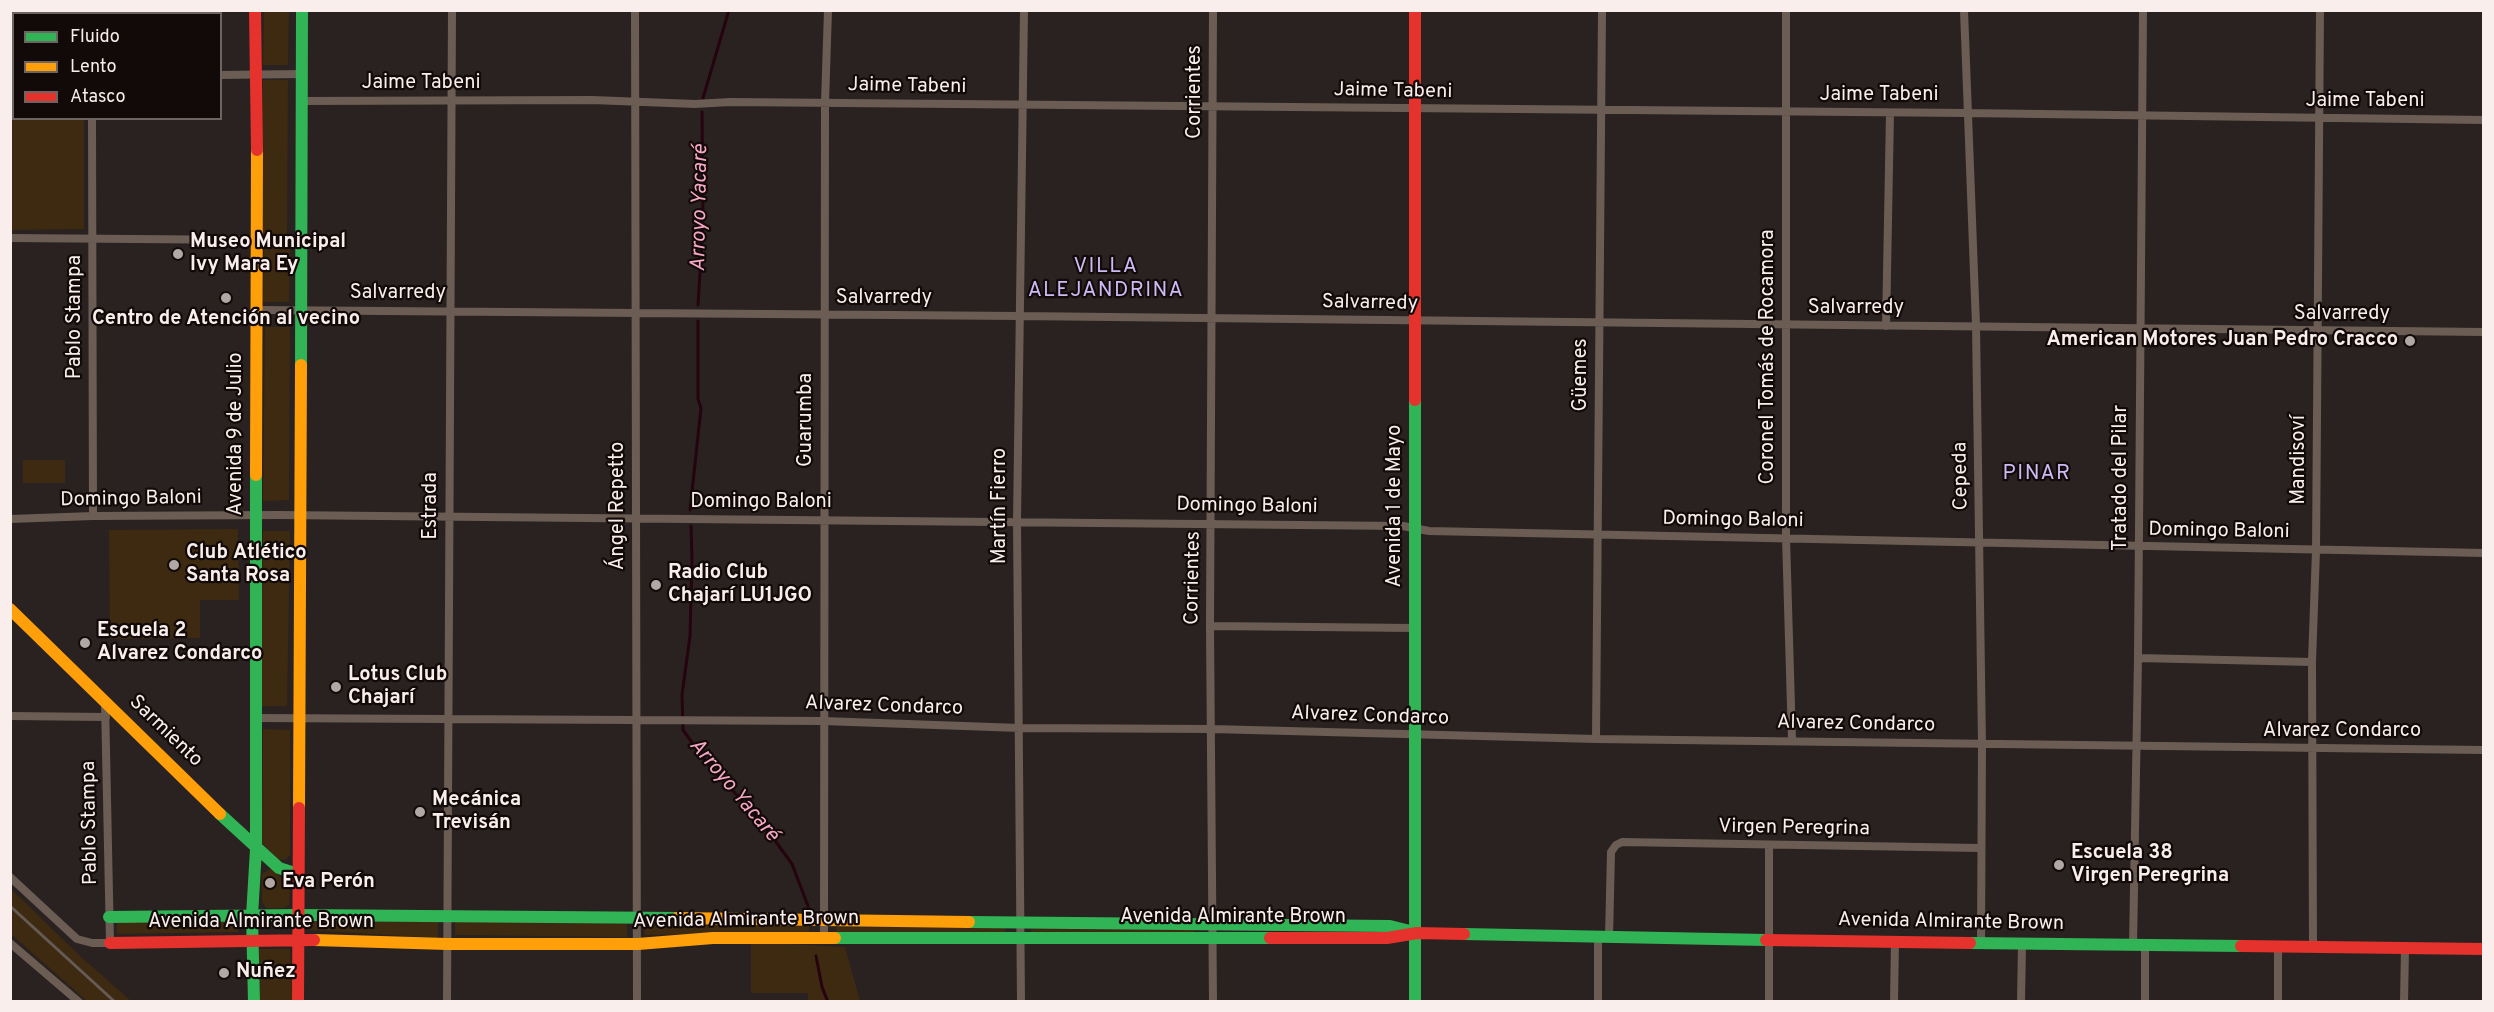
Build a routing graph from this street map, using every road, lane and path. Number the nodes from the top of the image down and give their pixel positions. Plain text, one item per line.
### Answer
1 (255, 10) edge
2 (302, 10) edge
3 (452, 10) edge
4 (635, 10) edge
5 (828, 10) edge
6 (1024, 10) edge
7 (1213, 10) edge
8 (1415, 10) edge
9 (1602, 10) edge
10 (1786, 10) edge
11 (1964, 10) edge
12 (2143, 10) edge
13 (2320, 10) edge
14 (302, 74) junction
15 (222, 75) edge
16 (257, 75) junction
17 (450, 100) junction
18 (302, 101) junction
19 (635, 101) junction
20 (825, 103) junction
21 (1023, 105) junction
22 (1213, 107) junction
23 (1415, 109) junction
24 (1601, 111) junction
25 (1785, 112) junction
26 (1890, 113) junction
27 (1966, 113) junction
28 (2142, 116) junction
29 (2319, 119) junction
30 (92, 120) edge
31 (2484, 120) edge
32 (10, 238) edge
33 (92, 238) junction
34 (257, 240) junction
35 (302, 242) junction
36 (257, 310) junction
37 (301, 310) junction
38 (449, 311) junction
39 (635, 314) junction
40 (824, 315) junction
41 (1019, 316) junction
42 (1213, 318) junction
43 (1414, 321) junction
44 (1599, 323) junction
45 (1785, 325) junction
46 (1976, 325) junction
47 (1886, 326) junction
48 (2139, 329) junction
49 (2317, 332) junction
50 (2484, 332) edge
51 (256, 515) junction
52 (301, 515) junction
53 (93, 516) junction
54 (448, 516) junction
55 (636, 518) junction
56 (10, 519) edge
57 (823, 519) junction
58 (1017, 521) junction
59 (1212, 523) junction
60 (1417, 528) junction
61 (1598, 534) junction
62 (1786, 538) junction
63 (1980, 543) junction
64 (2138, 547) junction
65 (2316, 551) junction
66 (2484, 553) edge
67 (10, 609) edge
68 (1210, 626) junction
69 (1415, 628) junction
70 (2138, 658) junction
71 (2312, 662) junction
72 (105, 701) junction
73 (10, 716) edge
74 (106, 717) junction
75 (256, 718) junction
76 (300, 718) junction
77 (449, 719) junction
78 (636, 719) junction
79 (823, 720) junction
80 (1020, 728) junction
81 (1211, 729) junction
82 (1416, 735) junction
83 (1596, 739) junction
84 (1792, 740) junction
85 (1982, 744) junction
86 (2136, 746) junction
87 (2312, 749) junction
88 (2484, 750) edge
89 (1769, 845) junction
90 (1980, 848) junction
91 (256, 849) junction
92 (298, 874) junction
93 (10, 877) edge
94 (298, 915) junction
95 (252, 916) junction
96 (109, 917) junction
97 (447, 917) junction
98 (638, 918) junction
99 (824, 921) junction
100 (1021, 924) junction
101 (1213, 931) junction
102 (1417, 933) junction
103 (824, 938) junction
104 (1021, 938) junction
105 (1604, 938) junction
106 (297, 940) junction
107 (1769, 940) junction
108 (1894, 941) junction
109 (252, 942) junction
110 (1981, 942) junction
111 (10, 943) edge
112 (110, 944) junction
113 (447, 944) junction
114 (638, 944) junction
115 (2022, 944) junction
116 (2278, 945) junction
117 (2139, 946) junction
118 (2313, 946) junction
119 (2405, 948) junction
120 (2484, 949) edge
121 (79, 1002) edge
122 (254, 1002) edge
123 (298, 1002) edge
124 (447, 1002) edge
125 (637, 1002) edge
126 (1021, 1002) edge
127 (1213, 1002) edge
128 (1415, 1002) edge
129 (1598, 1002) edge
130 (1769, 1002) edge
131 (1894, 1002) edge
132 (2021, 1002) edge
133 (2145, 1002) edge
134 (2278, 1002) edge
135 (2404, 1002) edge

1 - 16 main road, Avenida 9 de Julio
2 - 14 main road
3 - 17 street, Estrada
4 - 19 street, Ángel Repetto
5 - 20 street, Guarumba
6 - 21 street, Martín Fierro
7 - 22 street, Corrientes
8 - 23 main road, Avenida 1 de Mayo
9 - 24 street, Güemes
10 - 25 street, Coronel Tomás de Rocamora
11 - 27 street, Cepeda
12 - 28 street, Tratado del Pilar
13 - 29 street, Mandisoví
14 - 16 street
14 - 18 main road
15 - 16 street
16 - 34 main road, Avenida 9 de Julio
17 - 18 street, Jaime Tabeni
17 - 19 street, Jaime Tabeni
17 - 38 street, Estrada
18 - 35 main road
19 - 20 street, Jaime Tabeni
19 - 39 street, Ángel Repetto
20 - 21 street, Jaime Tabeni
20 - 40 street, Guarumba
21 - 22 street, Jaime Tabeni
21 - 41 street, Martín Fierro
22 - 23 street, Jaime Tabeni
22 - 42 street, Corrientes
23 - 24 street, Jaime Tabeni
23 - 43 main road, Avenida 1 de Mayo
24 - 25 street, Jaime Tabeni
24 - 44 street, Güemes
25 - 26 street, Jaime Tabeni
25 - 45 street, Coronel Tomás de Rocamora
26 - 27 street, Jaime Tabeni
26 - 47 street
27 - 28 street, Jaime Tabeni
27 - 46 street, Cepeda
28 - 29 street, Jaime Tabeni
28 - 48 street, Tratado del Pilar
29 - 31 street, Jaime Tabeni
29 - 49 street, Mandisoví
30 - 33 street, Pablo Stampa
32 - 33 street
33 - 34 street
33 - 53 street, Pablo Stampa
34 - 35 street
34 - 36 main road, Avenida 9 de Julio
35 - 37 main road
36 - 37 street, Salvarredy
36 - 51 main road, Avenida 9 de Julio
37 - 38 street, Salvarredy
37 - 52 main road
38 - 39 street, Salvarredy
38 - 54 street, Estrada
39 - 40 street, Salvarredy
39 - 55 street, Ángel Repetto
40 - 41 street, Salvarredy
40 - 57 street, Guarumba
41 - 42 street, Salvarredy
41 - 58 street, Martín Fierro
42 - 43 street, Salvarredy
42 - 59 street, Corrientes
43 - 44 street, Salvarredy
43 - 60 main road, Avenida 1 de Mayo
44 - 45 street, Salvarredy
44 - 61 street, Güemes
45 - 47 street, Salvarredy
45 - 62 street, Coronel Tomás de Rocamora
46 - 47 street, Salvarredy
46 - 48 street, Salvarredy
46 - 63 street, Cepeda
48 - 49 street, Salvarredy
48 - 64 street, Tratado del Pilar
49 - 50 street, Salvarredy
49 - 65 street, Mandisoví
51 - 52 street, Domingo Baloni
51 - 53 street, Domingo Baloni
51 - 75 main road, Avenida 9 de Julio
52 - 54 street, Domingo Baloni
52 - 76 main road
53 - 56 street, Domingo Baloni
54 - 55 street, Domingo Baloni
54 - 77 street, Estrada
55 - 57 street, Domingo Baloni
55 - 78 street, Ángel Repetto
57 - 58 street, Domingo Baloni
57 - 79 street, Guarumba
58 - 59 street, Domingo Baloni
58 - 80 street, Martín Fierro
59 - 60 street, Domingo Baloni
59 - 68 street, Corrientes
60 - 61 street, Domingo Baloni
60 - 69 main road, Avenida 1 de Mayo
61 - 62 street, Domingo Baloni
61 - 83 street, Güemes
62 - 63 street, Domingo Baloni
62 - 84 street, Coronel Tomás de Rocamora
63 - 64 street, Domingo Baloni
63 - 85 street, Cepeda
64 - 65 street, Domingo Baloni
64 - 70 street, Tratado del Pilar
65 - 66 street, Domingo Baloni
65 - 71 street, Mandisoví
67 - 72 main road, Sarmiento
68 - 69 street
68 - 81 street, Corrientes
69 - 82 main road, Avenida 1 de Mayo
70 - 71 street
70 - 86 street, Tratado del Pilar
71 - 87 street, Mandisoví
72 - 74 street, Pablo Stampa
72 - 91 main road, Sarmiento
73 - 74 street
74 - 96 street, Pablo Stampa
75 - 76 street, Alvarez Condarco
75 - 91 main road, Avenida 9 de Julio
76 - 77 street, Alvarez Condarco
76 - 92 main road
77 - 78 street, Alvarez Condarco
77 - 97 street, Estrada
78 - 79 street, Alvarez Condarco
78 - 98 street, Ángel Repetto
79 - 80 street, Alvarez Condarco
79 - 99 street, Guarumba
80 - 81 street, Alvarez Condarco
80 - 100 street, Martín Fierro
81 - 82 street, Alvarez Condarco
81 - 101 street, Corrientes
82 - 83 street, Alvarez Condarco
82 - 102 main road, Avenida 1 de Mayo
83 - 84 street, Alvarez Condarco
84 - 85 street, Alvarez Condarco
85 - 86 street, Alvarez Condarco
85 - 90 street, Cepeda
86 - 87 street, Alvarez Condarco
86 - 117 street, Tratado del Pilar
87 - 88 street, Alvarez Condarco
87 - 118 street, Mandisoví
89 - 90 street, Virgen Peregrina
89 - 105 street, Virgen Peregrina
89 - 107 street
90 - 110 street, Cepeda
91 - 92 main road, Sarmiento
91 - 95 main road, Avenida 9 de Julio
92 - 94 main road
93 - 112 street, Avenida Almirante Brown
94 - 95 main road, Avenida Almirante Brown
94 - 97 main road, Avenida Almirante Brown
94 - 106 main road
95 - 96 main road, Avenida Almirante Brown
95 - 109 main road, Avenida 9 de Julio
96 - 112 street, Pablo Stampa
97 - 98 main road, Avenida Almirante Brown
97 - 113 street, Estrada
98 - 99 main road, Avenida Almirante Brown
98 - 114 street, Ángel Repetto
99 - 100 main road, Avenida Almirante Brown
99 - 103 street, Guarumba
100 - 101 main road, Avenida Almirante Brown
100 - 104 street, Martín Fierro
101 - 102 main road, Avenida Almirante Brown
101 - 104 main road, Avenida Almirante Brown
101 - 127 street, Corrientes
102 - 105 main road, Avenida Almirante Brown
102 - 128 main road, Avenida 1 de Mayo
103 - 104 main road, Avenida Almirante Brown
103 - 114 main road, Avenida Almirante Brown
104 - 126 street, Martín Fierro
105 - 107 main road, Avenida Almirante Brown
105 - 129 street
106 - 109 main road, Avenida Almirante Brown
106 - 113 main road, Avenida Almirante Brown
106 - 123 main road
107 - 108 main road, Avenida Almirante Brown
107 - 130 street
108 - 110 main road, Avenida Almirante Brown
108 - 131 street
109 - 112 main road, Avenida Almirante Brown
109 - 122 main road, Avenida 9 de Julio
110 - 115 main road, Avenida Almirante Brown
111 - 121 street
113 - 114 main road, Avenida Almirante Brown
113 - 124 street, Estrada
114 - 125 street, Ángel Repetto
115 - 117 main road, Avenida Almirante Brown
115 - 132 street
116 - 117 main road, Avenida Almirante Brown
116 - 118 main road, Avenida Almirante Brown
116 - 134 street
117 - 133 street, Tratado del Pilar
118 - 119 main road, Avenida Almirante Brown
119 - 120 main road, Avenida Almirante Brown
119 - 135 street

